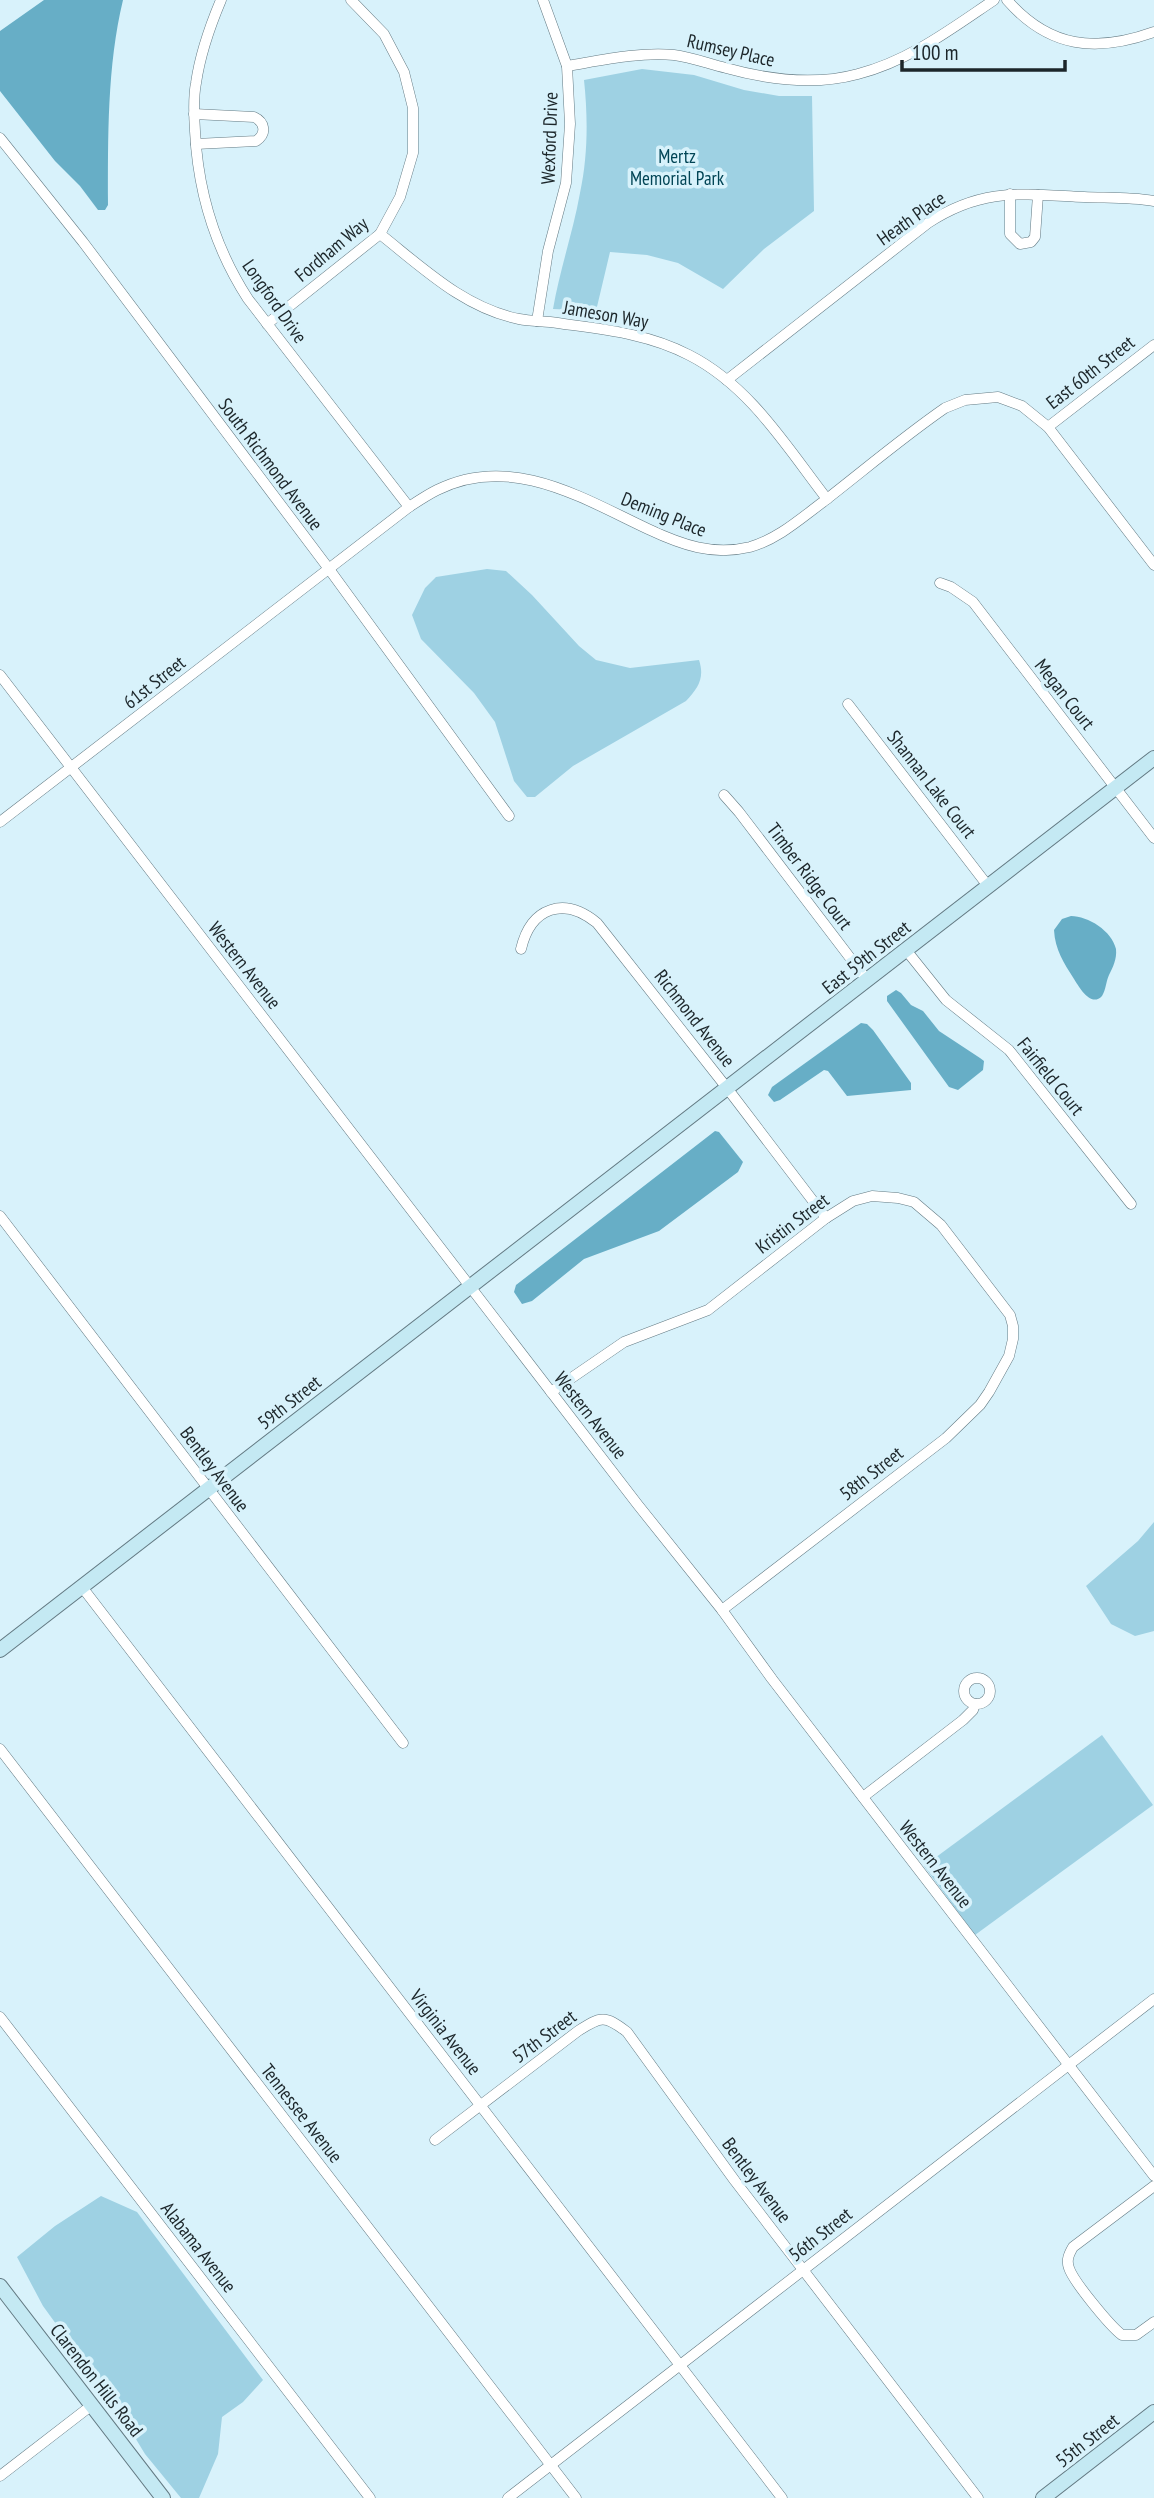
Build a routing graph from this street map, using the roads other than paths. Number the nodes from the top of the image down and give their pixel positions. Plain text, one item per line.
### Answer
1 (221, 0) edge
2 (351, 0) edge
3 (543, 0) edge
4 (994, 0) edge
5 (1007, 0) edge
6 (1154, 32) edge
7 (568, 66) junction
8 (194, 114) junction
9 (0, 138) edge
10 (196, 144) junction
11 (1010, 194) junction
12 (1038, 195) junction
13 (1154, 201) edge
14 (380, 234) junction
15 (537, 321) junction
16 (267, 324) junction
17 (1154, 345) edge
18 (727, 380) junction
19 (1048, 427) junction
20 (827, 499) junction
21 (409, 506) junction
22 (1154, 565) edge
23 (328, 569) junction
24 (940, 583) dead end
25 (0, 675) edge
26 (848, 704) dead end
27 (1154, 758) edge
28 (71, 767) junction
29 (1115, 788) junction
30 (724, 795) dead end
31 (509, 816) dead end
32 (0, 822) edge
33 (1154, 838) edge
34 (988, 886) junction
35 (521, 949) dead end
36 (906, 950) junction
37 (867, 980) junction
38 (727, 1088) junction
39 (601, 1185) joint
40 (1131, 1205) dead end
41 (0, 1216) edge
42 (825, 1218) junction
43 (470, 1287) junction
44 (1013, 1339) joint
45 (551, 1392) junction
46 (208, 1489) junction
47 (82, 1587) junction
48 (722, 1610) junction
49 (0, 1650) edge
50 (975, 1704) dead end
51 (403, 1743) dead end
52 (0, 1749) edge
53 (863, 1797) junction
54 (1154, 1999) edge
55 (0, 2017) edge
56 (610, 2019) joint
57 (1068, 2065) junction
58 (481, 2105) junction
59 (435, 2140) dead end
60 (1154, 2176) edge
61 (1154, 2186) edge
62 (803, 2270) junction
63 (0, 2286) edge
64 (1154, 2322) edge
65 (680, 2365) junction
66 (92, 2405) junction
67 (1154, 2413) edge
68 (551, 2465) junction
69 (0, 2476) edge
70 (163, 2498) edge
71 (370, 2498) edge
72 (508, 2498) edge
73 (576, 2498) edge
74 (782, 2498) edge
75 (978, 2498) edge
76 (1043, 2498) edge

1 - 8 street, Longford Drive
2 - 14 street, Fordham Way
3 - 7 street, Wexford Drive
4 - 7 street, Rumsey Place
5 - 6 street
7 - 15 street, Wexford Drive
8 - 10 street, Longford Drive
8 - 10 street
9 - 23 street, South Richmond Avenue
10 - 16 street, Longford Drive
11 - 12 street, Heath Place
11 - 12 street
11 - 18 street, Heath Place
12 - 13 street, Heath Place
14 - 15 street, Jameson Way
14 - 16 street, Fordham Way
15 - 18 street, Jameson Way
16 - 21 street, Longford Drive
17 - 19 street, East 60th Street
18 - 20 street, Jameson Way
19 - 20 street, Deming Place
19 - 22 street, Deming Place
20 - 21 street, Deming Place
21 - 23 street, Deming Place
23 - 28 street, 61st Street
23 - 31 street, South Richmond Avenue
24 - 29 street, Megan Court
25 - 28 street, Western Avenue
26 - 34 street, Shannan Lake Court
27 - 29 street, East 59th Street
28 - 32 street, 61st Street
28 - 43 street, Western Avenue
29 - 33 street, Megan Court
29 - 34 street, East 59th Street
30 - 37 street, Timber Ridge Court
34 - 36 street, East 59th Street
35 - 38 street, Richmond Avenue
36 - 37 street, East 59th Street
36 - 40 street, Fairfield Court
37 - 38 street, East 59th Street
38 - 39 street, East 59th Street
38 - 42 street, Richmond Avenue
39 - 43 street, 59th Street
41 - 46 street, Bentley Avenue
42 - 44 street, Kristin Street
42 - 45 street, Kristin Street
43 - 45 street, Western Avenue
43 - 46 street, 59th Street
44 - 48 street, 58th Street
45 - 48 street, Western Avenue
46 - 47 street, 59th Street
46 - 51 street, Bentley Avenue
47 - 49 street, 59th Street
47 - 58 street, Virginia Avenue
48 - 53 street, Western Avenue
50 - 53 street
52 - 68 street, Tennessee Avenue
53 - 57 street, Western Avenue
54 - 57 street, 56th Street
55 - 71 street, Alabama Avenue
56 - 58 street, 57th Street
56 - 62 street, Bentley Avenue
57 - 60 street, Western Avenue
57 - 62 street, 56th Street
58 - 59 street, 57th Street
58 - 65 street, Virginia Avenue
61 - 64 street
62 - 65 street, 56th Street
62 - 75 street, Bentley Avenue
63 - 66 street, Clarendon Hills Road
65 - 68 street, 56th Street
65 - 74 street, Virginia Avenue
66 - 69 street
66 - 70 street, Clarendon Hills Road
67 - 76 street, 55th Street
68 - 72 street, 56th Street
68 - 73 street, Tennessee Avenue

